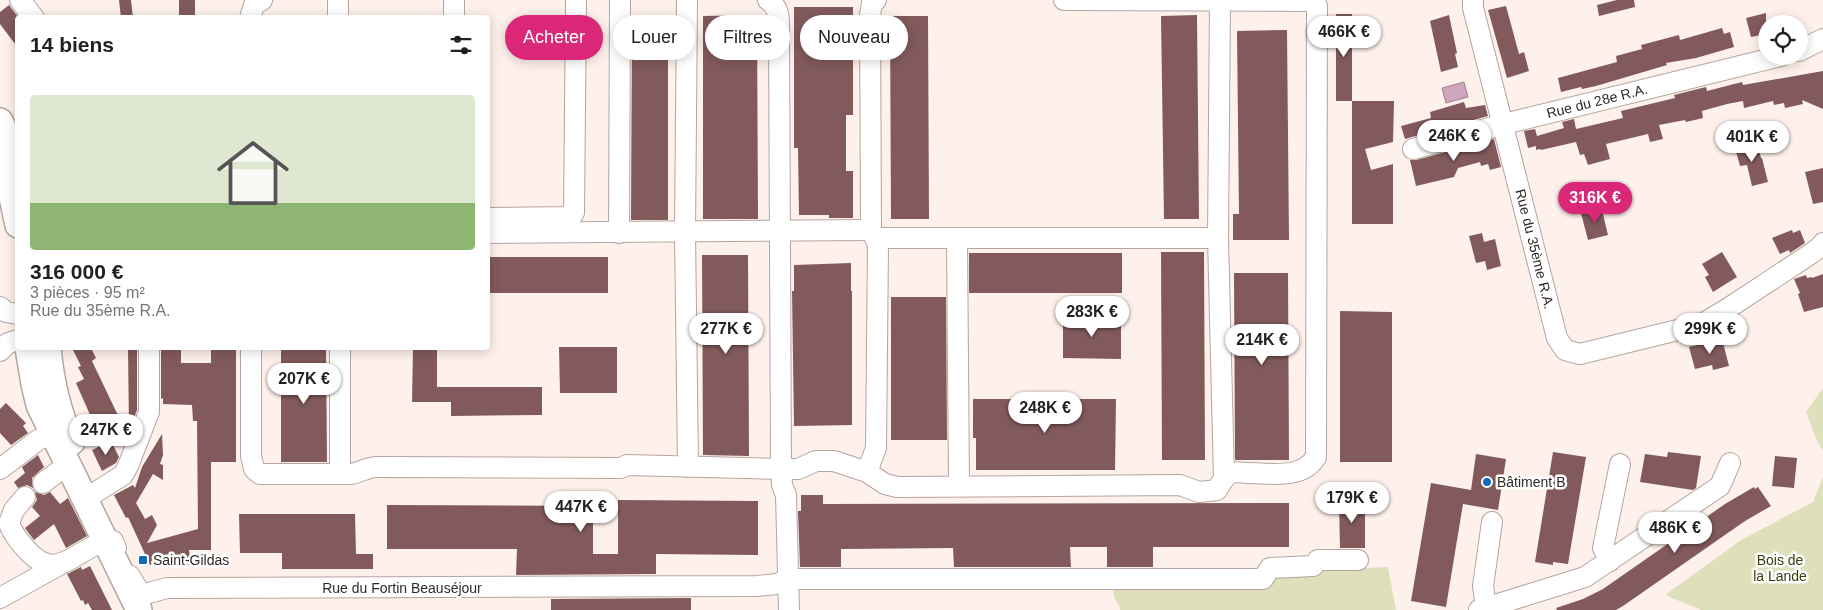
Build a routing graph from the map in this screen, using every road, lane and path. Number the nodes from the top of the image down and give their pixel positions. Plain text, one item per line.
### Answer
1 (20, 0) edge
2 (262, 0) edge
3 (338, 0) edge
4 (454, 0) edge
5 (576, 0) edge
6 (620, 0) edge
7 (687, 0) edge
8 (768, 0) edge
9 (876, 0) edge
10 (1064, 0) edge
11 (1220, 0) edge
12 (1473, 0) edge
13 (32, 15) edge
14 (251, 15) edge
15 (338, 15) edge
16 (454, 15) edge
17 (1823, 39) edge
18 (1808, 46) edge
19 (1758, 62) edge
20 (0, 121) edge
21 (1504, 124) junction
22 (1413, 150) dead end
23 (15, 156) edge
24 (0, 157) edge
25 (15, 211) edge
26 (490, 218) edge
27 (779, 230) junction
28 (685, 232) junction
29 (490, 233) edge
30 (619, 233) junction
31 (873, 234) junction
32 (957, 238) junction
33 (1218, 238) junction
34 (1818, 248) edge
35 (0, 307) edge
36 (15, 314) edge
37 (15, 341) edge
38 (28, 350) edge
39 (48, 350) edge
40 (149, 350) edge
41 (250, 350) edge
42 (340, 350) edge
43 (0, 351) edge
44 (52, 433) junction
45 (1730, 463) dead end
46 (1620, 464) dead end
47 (688, 467) junction
48 (0, 468) edge
49 (69, 469) junction
50 (781, 469) junction
51 (867, 472) junction
52 (340, 474) junction
53 (1224, 479) junction
54 (43, 483) dead end
55 (960, 486) junction
56 (91, 495) junction
57 (25, 497) dead end
58 (1492, 522) dead end
59 (105, 540) junction
60 (1358, 560) dead end
61 (1610, 561) junction
62 (61, 564) junction
63 (126, 567) junction
64 (789, 579) junction
65 (0, 598) edge
66 (148, 604) edge
67 (1521, 604) edge
68 (1483, 609) edge
69 (789, 610) edge

1 - 13 street
2 - 14 street
3 - 15 street
4 - 16 street
5 - 26 street
6 - 30 street
7 - 28 street
8 - 27 street
9 - 31 street
10 - 11 street
11 - 33 street
11 - 53 street
12 - 21 street, Rue du 35ème R.A.
17 - 18 street
19 - 21 street, Rue du 28e R.A.
20 - 23 main road
21 - 22 street, Rue du 28e R.A.
21 - 34 street, Rue du 35ème R.A.
24 - 25 main road
27 - 28 street
27 - 31 street
27 - 50 street
28 - 30 street
28 - 47 street
29 - 30 street
31 - 32 street
31 - 51 street
32 - 33 street
32 - 55 street
33 - 53 street
35 - 36 street
37 - 43 street
38 - 44 main road
39 - 56 main road
40 - 56 street
41 - 52 street
42 - 52 street
44 - 48 street
44 - 49 main road
45 - 61 street
46 - 61 street
47 - 50 street
47 - 52 street
49 - 54 street
49 - 56 main road
50 - 51 street
50 - 64 street
51 - 55 street
53 - 55 street
56 - 59 main road
56 - 63 main road
57 - 62 street
58 - 68 street
59 - 62 street
59 - 63 main road
60 - 64 street, Rue du Fortin Beauséjour
61 - 67 street
62 - 65 street
63 - 66 main road
64 - 66 street, Rue du Fortin Beauséjour
64 - 69 street
67 - 68 street

